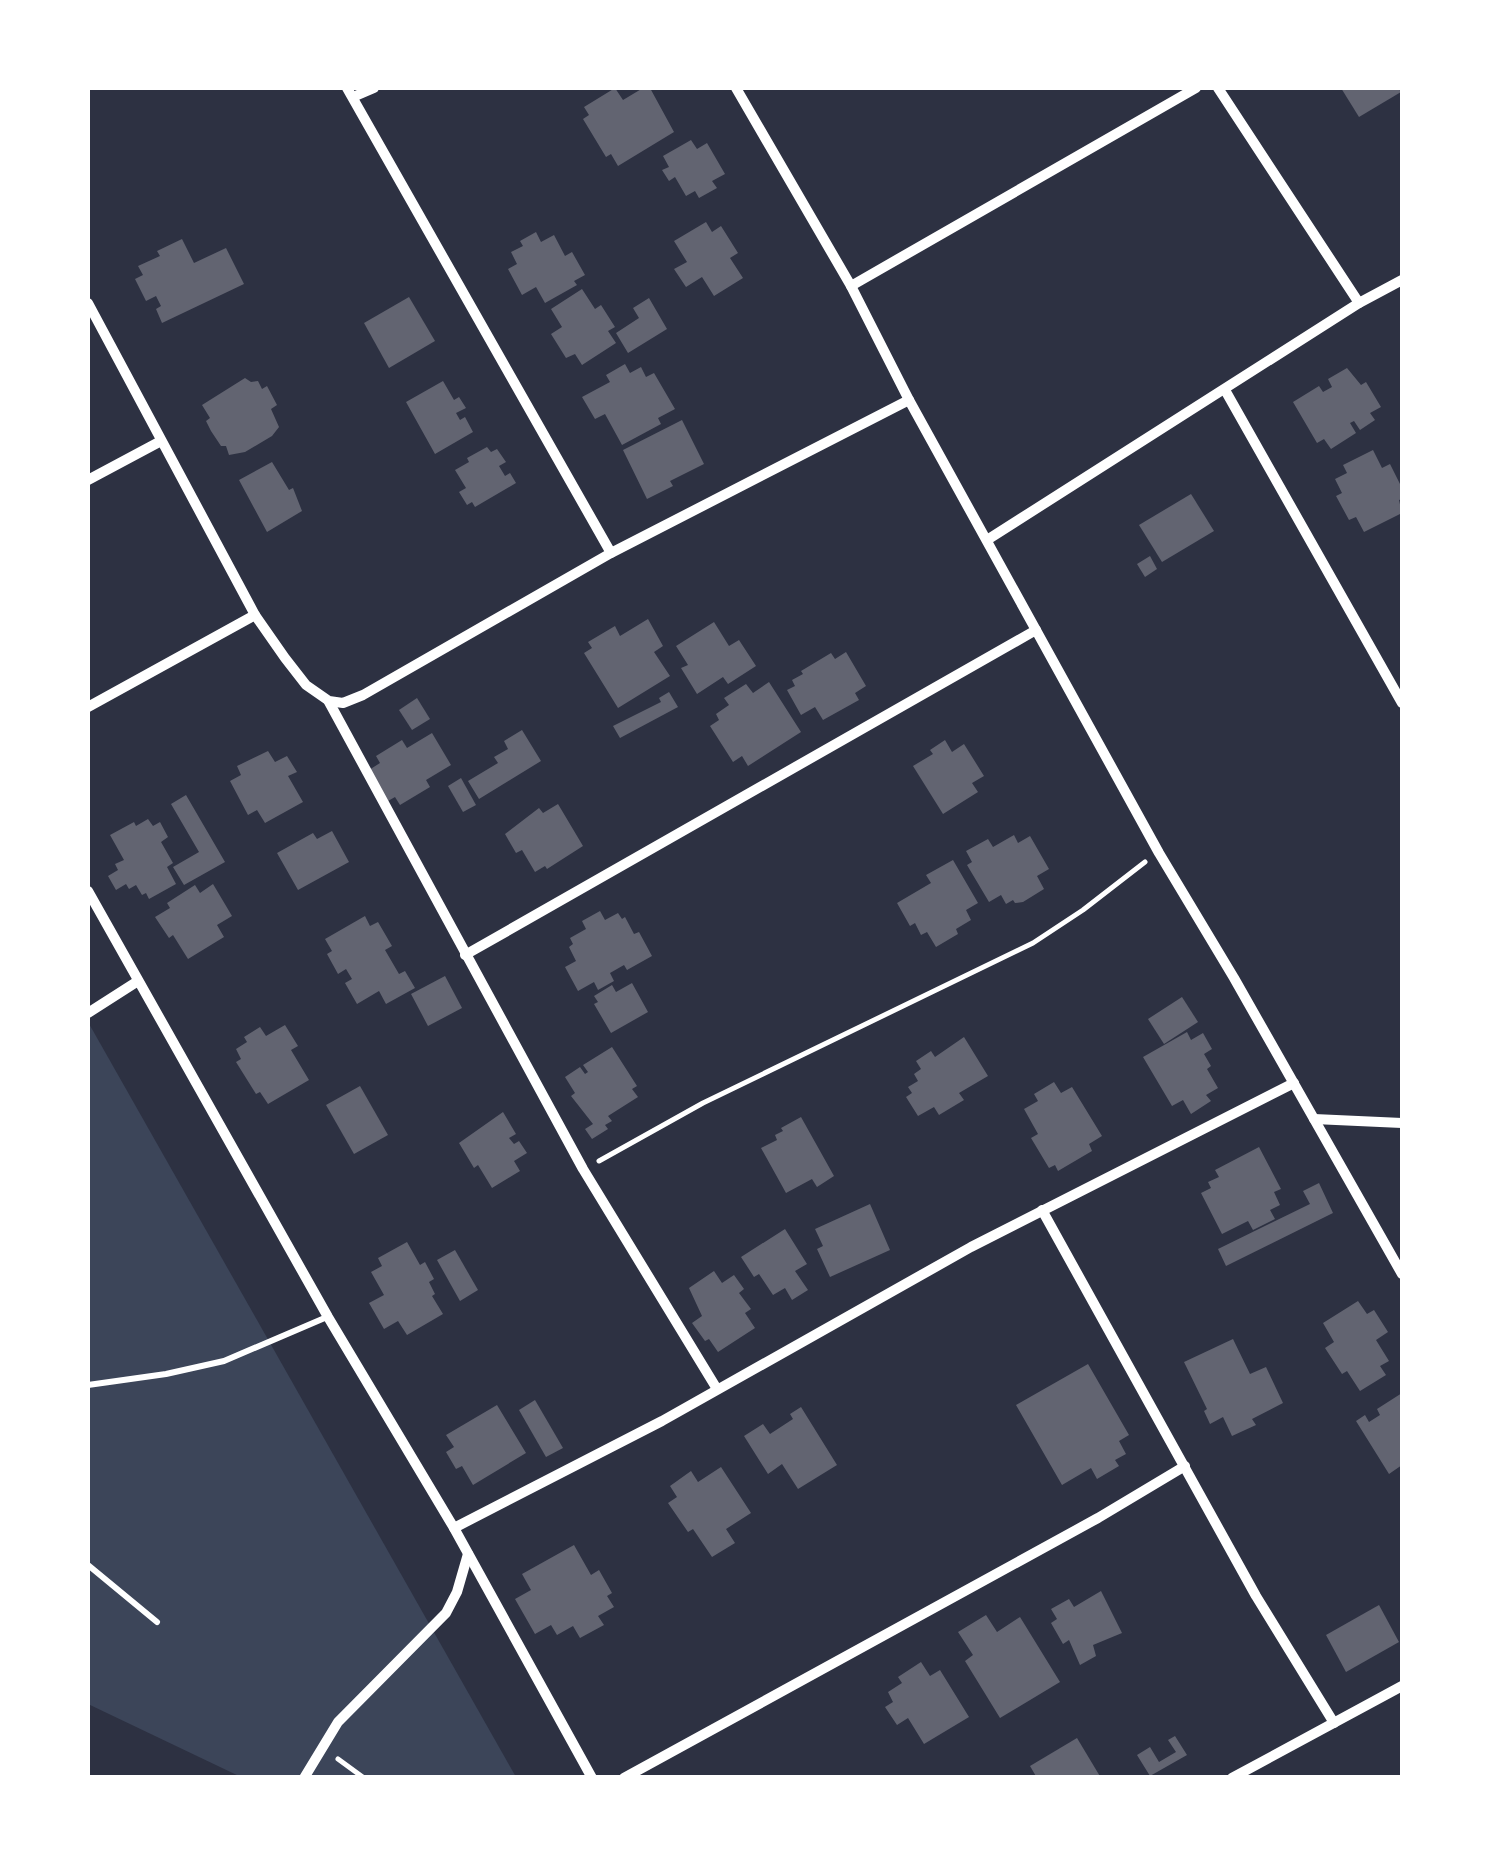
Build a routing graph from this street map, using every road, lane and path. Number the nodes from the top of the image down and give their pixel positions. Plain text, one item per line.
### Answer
1 (374, 88) edge
2 (736, 88) edge
3 (1196, 88) edge
4 (1218, 88) edge
5 (350, 92) edge
6 (1402, 280) edge
7 (851, 286) junction
8 (88, 303) edge
9 (1359, 304) junction
10 (1225, 390) junction
11 (909, 400) junction
12 (161, 441) junction
13 (88, 480) edge
14 (988, 540) junction
15 (611, 554) junction
16 (256, 614) junction
17 (1036, 630) junction
18 (329, 701) junction
19 (1402, 703) edge
20 (88, 708) edge
21 (1160, 853) junction
22 (88, 891) edge
23 (465, 955) junction
24 (138, 981) junction
25 (88, 1013) edge
26 (1294, 1083) junction
27 (1314, 1119) junction
28 (1402, 1123) edge
29 (583, 1169) junction
30 (1042, 1210) junction
31 (1402, 1274) edge
32 (328, 1317) junction
33 (88, 1385) edge
34 (717, 1389) junction
35 (1186, 1466) junction
36 (454, 1528) junction
37 (468, 1554) junction
38 (88, 1565) edge
39 (157, 1622) dead end
40 (1402, 1686) edge
41 (1334, 1723) junction
42 (320, 1754) junction
43 (304, 1778) edge
44 (364, 1778) edge
45 (592, 1778) edge
46 (624, 1778) edge
47 (1232, 1778) edge

1 - 5 street
2 - 7 street
3 - 7 street
4 - 9 street
5 - 15 street
6 - 9 street
7 - 11 street
8 - 12 street
9 - 10 street
10 - 14 street
10 - 19 street
11 - 14 street
11 - 15 street
12 - 13 street
12 - 16 street
14 - 17 street
15 - 18 street
16 - 18 street
16 - 20 street
17 - 21 street
17 - 23 street
18 - 23 street
21 - 26 street
21 - 29 path
22 - 24 street
23 - 29 street
24 - 25 street
24 - 32 street
26 - 27 street
26 - 30 street
27 - 28 street
27 - 31 street
29 - 34 street
30 - 34 street
30 - 35 street
32 - 33 lane
32 - 36 street
34 - 36 street
35 - 41 street
35 - 46 street
36 - 37 street
37 - 42 street
37 - 45 street
38 - 39 lane
40 - 41 street
41 - 47 street
42 - 43 street
42 - 44 path

